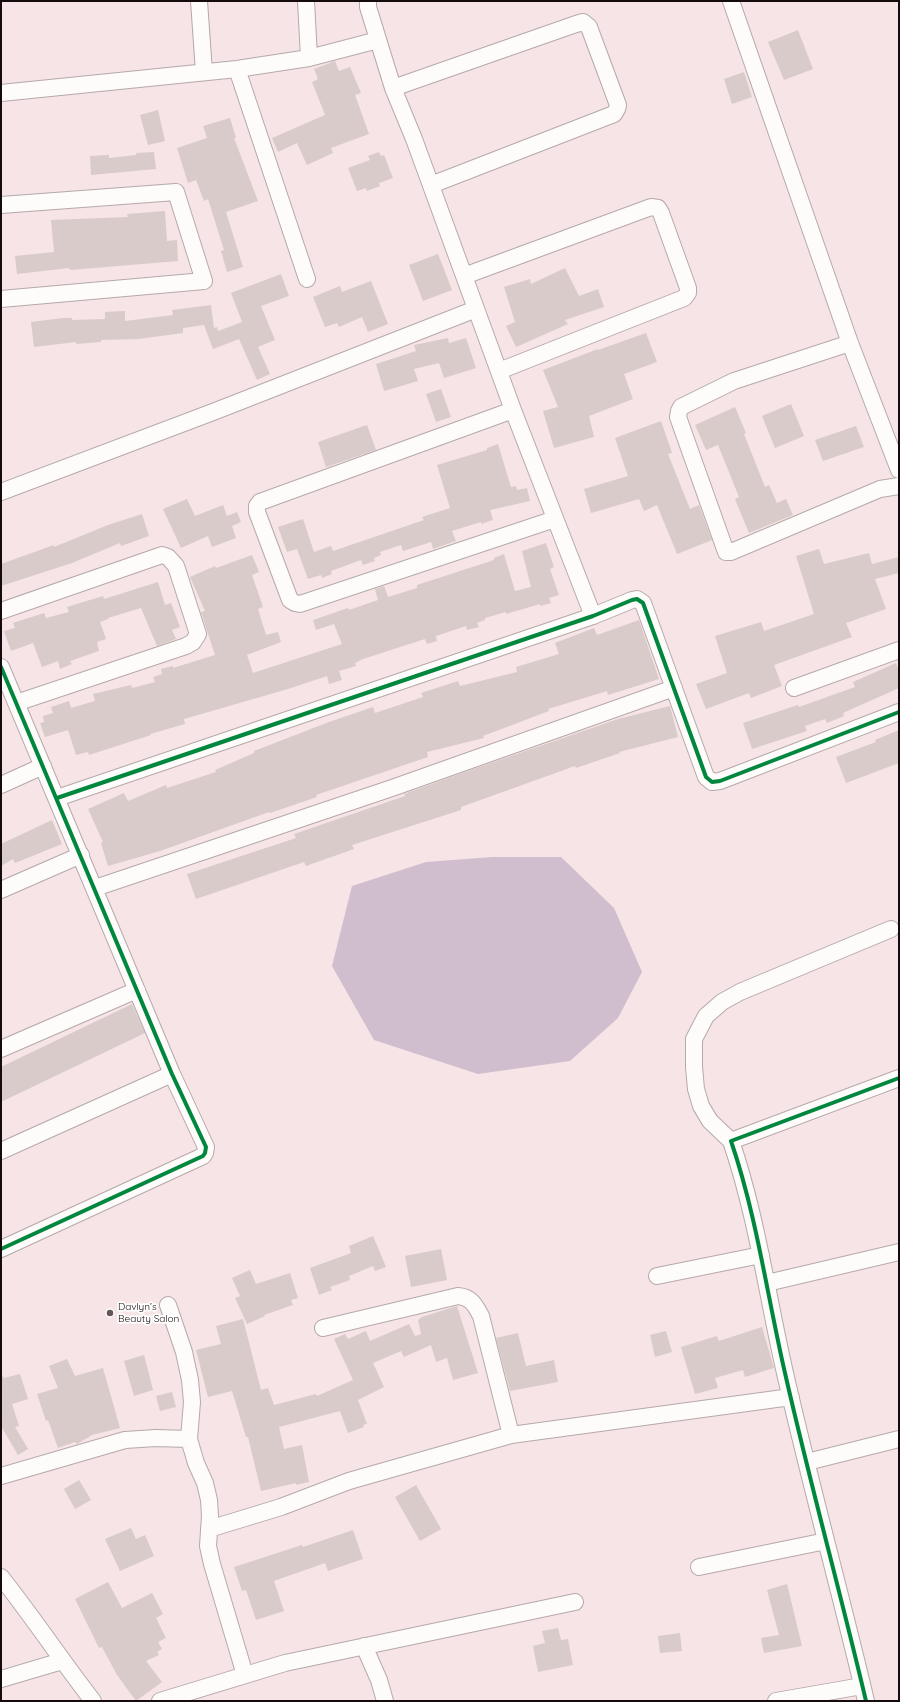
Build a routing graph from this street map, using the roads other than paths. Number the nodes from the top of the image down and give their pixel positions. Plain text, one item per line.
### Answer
1 (199, 1) edge
2 (306, 1) edge
3 (368, 1) edge
4 (731, 1) edge
5 (378, 40) junction
6 (309, 58) junction
7 (237, 69) junction
8 (204, 72) junction
9 (393, 88) junction
10 (1, 92) edge
11 (431, 186) junction
12 (1, 205) edge
13 (464, 276) junction
14 (308, 279) dead end
15 (1, 299) edge
16 (476, 309) junction
17 (850, 343) junction
18 (499, 371) junction
19 (513, 410) junction
20 (892, 431) edge
21 (899, 470) edge
22 (899, 486) edge
23 (1, 492) edge
24 (555, 520) junction
25 (1, 611) edge
26 (593, 616) junction
27 (899, 650) edge
28 (3, 678) edge
29 (674, 688) junction
30 (794, 688) dead end
31 (16, 703) junction
32 (899, 712) edge
33 (43, 766) junction
34 (1, 785) edge
35 (57, 798) junction
36 (81, 855) junction
37 (95, 888) junction
38 (1, 890) edge
39 (891, 929) dead end
40 (137, 990) junction
41 (1, 1049) edge
42 (172, 1074) junction
43 (899, 1078) edge
44 (731, 1141) junction
45 (1, 1152) edge
46 (1, 1248) edge
47 (899, 1252) edge
48 (761, 1255) junction
49 (657, 1276) dead end
50 (767, 1282) junction
51 (168, 1305) dead end
52 (323, 1328) dead end
53 (791, 1397) junction
54 (511, 1435) junction
55 (189, 1439) junction
56 (899, 1439) edge
57 (807, 1462) junction
58 (1, 1476) edge
59 (209, 1529) junction
60 (826, 1541) junction
61 (699, 1567) dead end
62 (1, 1577) edge
63 (575, 1602) dead end
64 (364, 1646) junction
65 (62, 1662) junction
66 (245, 1675) junction
67 (1, 1679) edge
68 (864, 1693) edge
69 (93, 1701) edge
70 (160, 1701) edge
71 (385, 1701) edge
72 (776, 1701) edge

1 - 8 street
2 - 6 street
3 - 5 street
4 - 17 street
5 - 6 street
5 - 9 street
6 - 7 street
7 - 8 street
7 - 14 street
8 - 10 street
9 - 11 street
9 - 11 street
11 - 13 street
12 - 15 street
13 - 16 street
13 - 18 street
16 - 18 street
16 - 23 street
17 - 20 street
17 - 22 street
18 - 19 street
19 - 24 street
19 - 24 street
20 - 21 street
24 - 26 street
25 - 31 street
26 - 29 street
26 - 35 street
27 - 30 street
28 - 31 street
29 - 32 street
29 - 37 street
31 - 33 street
33 - 34 street
33 - 35 street
35 - 36 street
36 - 37 street
36 - 38 street
37 - 40 street
39 - 44 street
40 - 41 street
40 - 42 street
42 - 45 street
42 - 46 street
43 - 44 street
44 - 48 street
47 - 50 street
48 - 49 street
48 - 50 street
50 - 53 street
51 - 55 street
52 - 54 street
53 - 54 street
53 - 57 street
54 - 59 street
55 - 58 street
55 - 59 street
56 - 57 street
57 - 60 street
59 - 66 street
60 - 61 street
60 - 68 street
62 - 65 street
63 - 64 street
64 - 66 street
64 - 71 street
65 - 67 street
65 - 69 street
66 - 70 street
68 - 72 street

